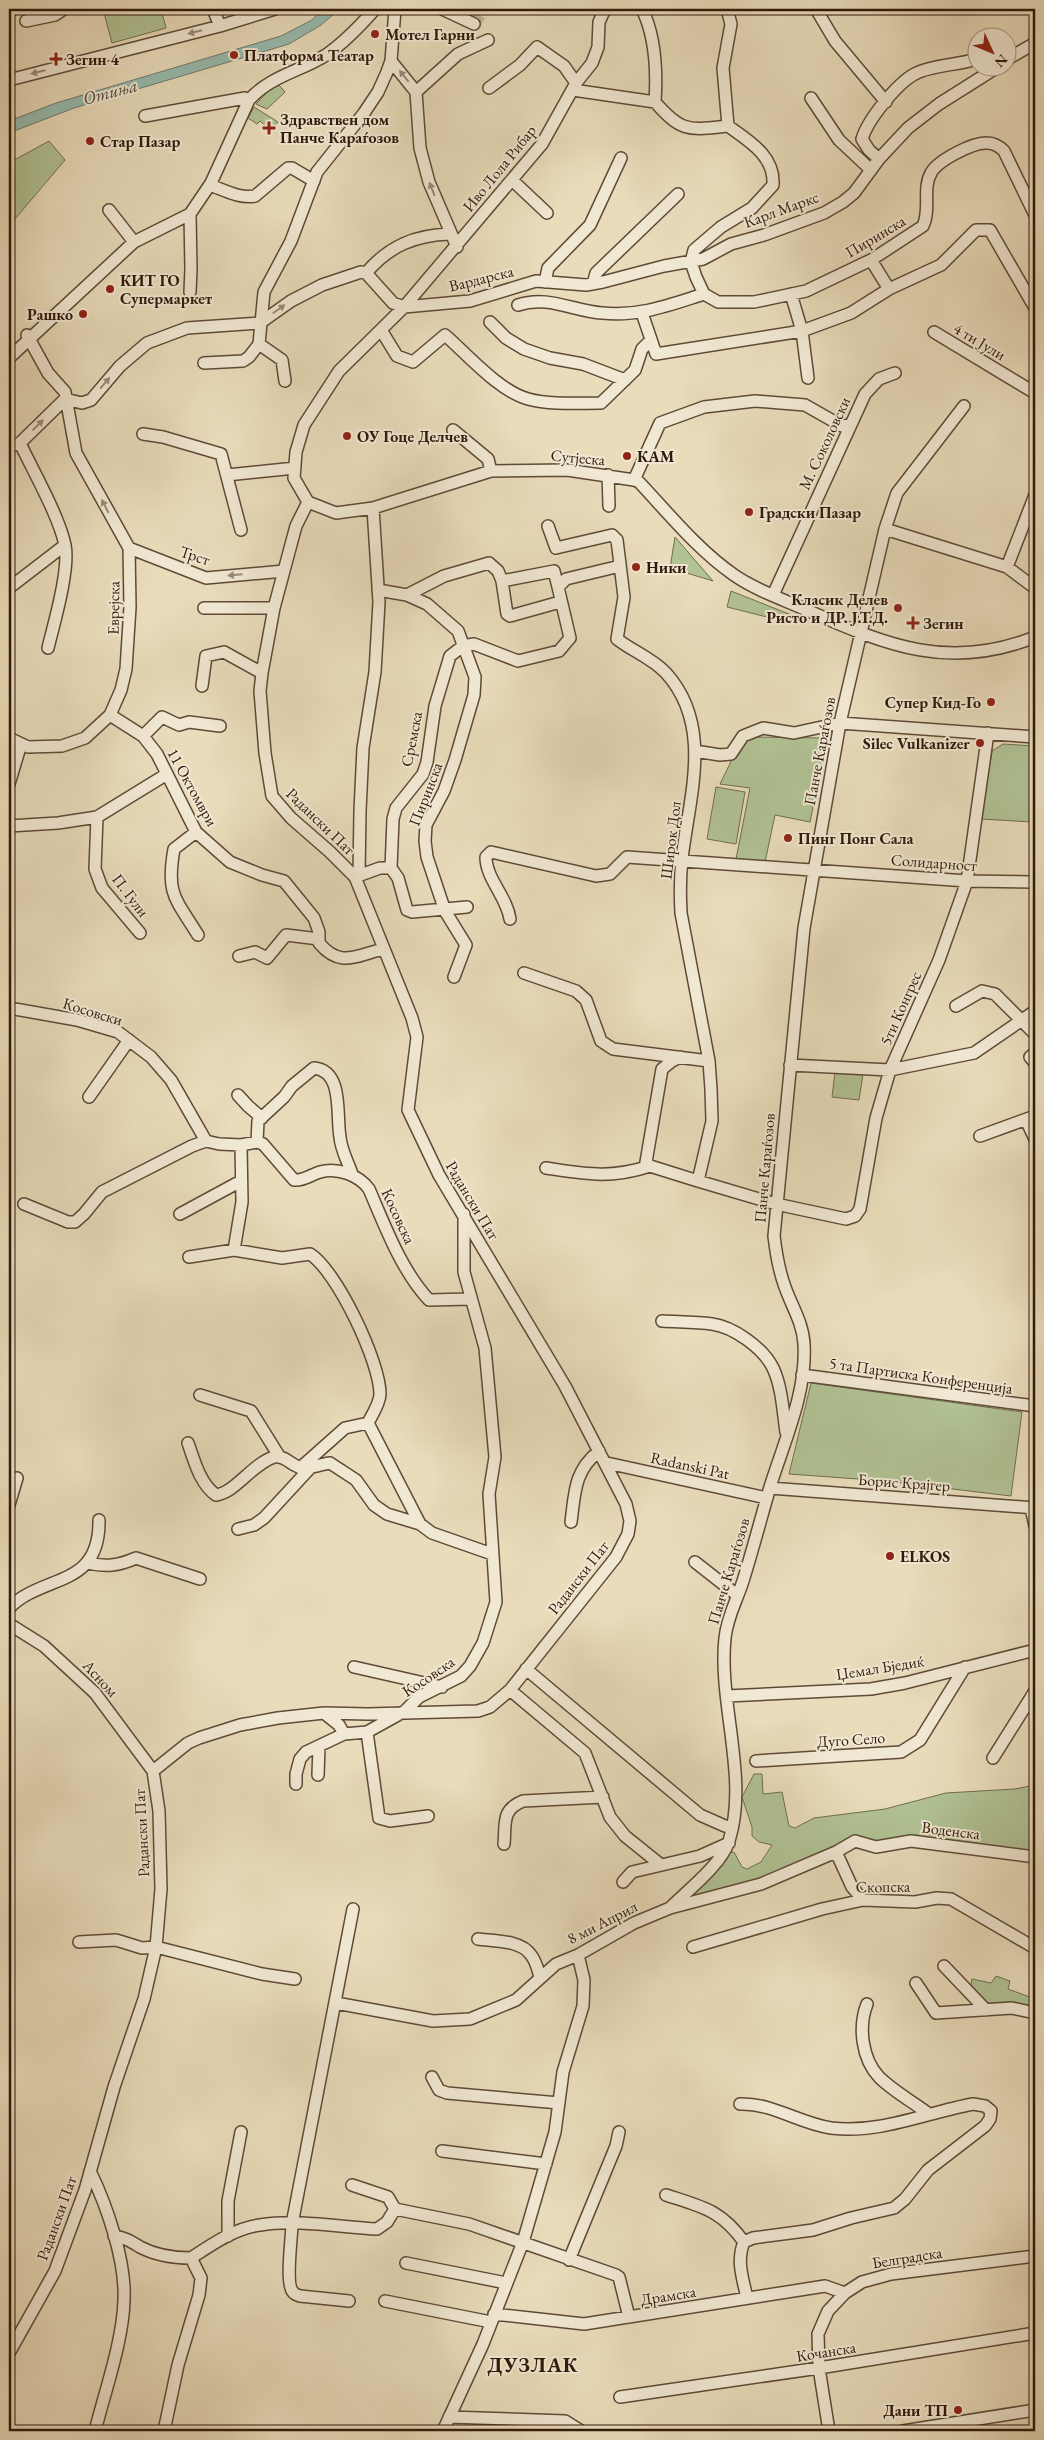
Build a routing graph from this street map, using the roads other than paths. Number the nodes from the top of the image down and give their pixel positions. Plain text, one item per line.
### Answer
1 (13, 9) edge
2 (64, 9) edge
3 (213, 9) edge
4 (276, 9) edge
5 (368, 9) edge
6 (375, 9) edge
7 (442, 9) edge
8 (605, 9) edge
9 (642, 9) edge
10 (727, 9) edge
11 (816, 9) edge
12 (393, 10) edge
13 (9, 12) edge
14 (26, 21) dead end
15 (474, 24) dead end
16 (220, 26) junction
17 (488, 40) dead end
18 (1035, 43) edge
19 (1016, 54) edge
20 (391, 61) junction
21 (966, 62) edge
22 (980, 78) edge
23 (9, 80) edge
24 (574, 86) junction
25 (489, 88) dead end
26 (416, 92) junction
27 (811, 98) dead end
28 (247, 99) junction
29 (655, 102) junction
30 (886, 102) junction
31 (145, 116) dead end
32 (728, 126) junction
33 (621, 158) dead end
34 (879, 159) junction
35 (871, 170) junction
36 (512, 180) junction
37 (314, 181) junction
38 (210, 185) junction
39 (678, 194) dead end
40 (110, 210) dead end
41 (547, 213) dead end
42 (190, 214) junction
43 (1035, 214) edge
44 (450, 234) junction
45 (132, 241) junction
46 (457, 247) junction
47 (871, 260) junction
48 (691, 262) junction
49 (366, 273) junction
50 (540, 282) junction
51 (593, 284) junction
52 (889, 289) junction
53 (190, 292) dead end
54 (704, 294) junction
55 (792, 294) junction
56 (518, 305) dead end
57 (404, 307) junction
58 (1035, 308) edge
59 (642, 313) junction
60 (490, 322) dead end
61 (260, 323) junction
62 (381, 330) junction
63 (802, 331) junction
64 (934, 332) dead end
65 (26, 339) junction
66 (651, 340) junction
67 (259, 344) junction
68 (9, 352) edge
69 (9, 358) edge
70 (204, 363) dead end
71 (895, 373) dead end
72 (808, 378) dead end
73 (625, 380) junction
74 (285, 381) dead end
75 (1035, 393) edge
76 (65, 399) junction
77 (964, 406) dead end
78 (850, 425) junction
79 (453, 430) dead end
80 (143, 434) dead end
81 (14, 445) edge
82 (295, 468) junction
83 (491, 471) junction
84 (227, 475) junction
85 (608, 475) junction
86 (634, 480) junction
87 (1035, 495) edge
88 (308, 502) junction
89 (609, 506) dead end
90 (374, 508) junction
91 (1031, 510) edge
92 (548, 526) dead end
93 (885, 529) junction
94 (241, 530) dead end
95 (65, 546) junction
96 (129, 548) junction
97 (620, 566) junction
98 (1007, 567) junction
99 (284, 571) junction
100 (502, 582) junction
101 (558, 587) junction
102 (9, 588) edge
103 (1035, 588) edge
104 (378, 590) junction
105 (407, 595) junction
106 (773, 595) junction
107 (560, 602) junction
108 (204, 608) dead end
109 (274, 608) junction
110 (861, 634) junction
111 (1035, 637) edge
112 (463, 646) junction
113 (48, 648) dead end
114 (262, 673) junction
115 (202, 686) dead end
116 (110, 715) junction
117 (840, 723) junction
118 (220, 726) dead end
119 (988, 733) junction
120 (143, 736) junction
121 (1035, 736) edge
122 (9, 738) edge
123 (21, 744) junction
124 (695, 751) junction
125 (167, 774) junction
126 (9, 784) edge
127 (97, 817) junction
128 (9, 826) edge
129 (196, 832) junction
130 (682, 860) junction
131 (391, 868) junction
132 (813, 870) junction
133 (357, 876) junction
134 (967, 881) junction
135 (1031, 882) edge
136 (1035, 892) edge
137 (467, 908) dead end
138 (445, 911) junction
139 (510, 919) dead end
140 (140, 934) dead end
141 (198, 935) dead end
142 (319, 939) junction
143 (383, 949) junction
144 (239, 956) dead end
145 (524, 973) dead end
146 (454, 977) dead end
147 (956, 1006) dead end
148 (9, 1008) edge
149 (1035, 1011) edge
150 (1023, 1022) junction
151 (1035, 1034) edge
152 (129, 1040) junction
153 (1035, 1053) edge
154 (680, 1057) junction
155 (709, 1061) junction
156 (1035, 1063) edge
157 (790, 1065) junction
158 (890, 1070) junction
159 (238, 1095) dead end
160 (89, 1097) dead end
161 (262, 1118) junction
162 (1031, 1118) edge
163 (980, 1136) dead end
164 (1035, 1139) edge
165 (206, 1140) junction
166 (257, 1142) junction
167 (241, 1145) junction
168 (650, 1166) junction
169 (546, 1168) dead end
170 (352, 1174) junction
171 (241, 1181) junction
172 (698, 1181) junction
173 (24, 1204) dead end
174 (776, 1204) junction
175 (180, 1214) dead end
176 (464, 1214) junction
177 (234, 1250) junction
178 (189, 1258) dead end
179 (470, 1299) junction
180 (662, 1322) dead end
181 (802, 1375) junction
182 (200, 1395) dead end
183 (1035, 1406) edge
184 (368, 1423) junction
185 (786, 1437) junction
186 (188, 1443) dead end
187 (598, 1451) junction
188 (279, 1456) junction
189 (607, 1463) junction
190 (312, 1466) junction
191 (300, 1468) junction
192 (17, 1478) dead end
193 (768, 1493) junction
194 (9, 1505) edge
195 (1033, 1508) edge
196 (99, 1520) dead end
197 (571, 1522) dead end
198 (420, 1524) junction
199 (1035, 1526) edge
200 (238, 1529) dead end
201 (492, 1554) junction
202 (695, 1562) dead end
203 (87, 1563) junction
204 (200, 1579) dead end
205 (737, 1595) junction
206 (9, 1608) edge
207 (9, 1624) edge
208 (1035, 1650) edge
209 (965, 1667) junction
210 (354, 1668) dead end
211 (526, 1669) junction
212 (442, 1687) junction
213 (510, 1690) junction
214 (1035, 1691) edge
215 (727, 1696) junction
216 (405, 1712) junction
217 (324, 1713) junction
218 (367, 1732) junction
219 (344, 1734) junction
220 (319, 1746) junction
221 (993, 1758) dead end
222 (756, 1761) dead end
223 (153, 1771) junction
224 (318, 1775) dead end
225 (296, 1784) dead end
226 (603, 1797) junction
227 (428, 1816) dead end
228 (732, 1827) junction
229 (729, 1843) junction
230 (504, 1844) dead end
231 (836, 1852) junction
232 (1035, 1857) edge
233 (661, 1865) junction
234 (623, 1882) dead end
235 (863, 1900) junction
236 (670, 1908) junction
237 (353, 1909) dead end
238 (478, 1940) dead end
239 (79, 1942) dead end
240 (156, 1947) junction
241 (693, 1947) dead end
242 (1035, 1948) edge
243 (578, 1955) junction
244 (944, 1966) dead end
245 (540, 1977) junction
246 (294, 1979) dead end
247 (916, 1983) dead end
248 (336, 2003) junction
249 (867, 2004) dead end
250 (986, 2010) junction
251 (1035, 2014) edge
252 (432, 2076) dead end
253 (559, 2103) junction
254 (740, 2104) dead end
255 (929, 2114) junction
256 (241, 2132) dead end
257 (619, 2132) dead end
258 (442, 2151) dead end
259 (546, 2164) junction
260 (90, 2171) junction
261 (352, 2185) dead end
262 (666, 2195) dead end
263 (395, 2209) junction
264 (292, 2224) junction
265 (114, 2236) junction
266 (228, 2236) junction
267 (523, 2242) junction
268 (744, 2242) junction
269 (1035, 2256) edge
270 (191, 2258) junction
271 (569, 2260) junction
272 (406, 2263) dead end
273 (506, 2283) junction
274 (845, 2292) junction
275 (747, 2298) junction
276 (348, 2301) dead end
277 (384, 2301) dead end
278 (628, 2317) junction
279 (493, 2318) junction
280 (1035, 2333) edge
281 (9, 2353) edge
282 (819, 2368) junction
283 (620, 2397) dead end
284 (1035, 2410) edge
285 (449, 2417) junction
286 (95, 2431) edge
287 (164, 2431) edge
288 (442, 2431) edge
289 (581, 2431) edge
290 (829, 2431) edge
291 (903, 2431) edge

1 - 13 street
2 - 14 street
3 - 16 street
4 - 16 street
5 - 28 street
6 - 28 street
7 - 15 street
8 - 24 street, Иво Лола Рибар
9 - 29 street
10 - 32 street
11 - 30 street
12 - 20 street
16 -> 23 street
17 - 26 street
18 - 19 street
26 -> 20 street
20 - 37 street
21 - 30 street
22 - 34 street, Карл Маркс
24 - 25 street
24 - 29 street
24 - 36 street, Иво Лола Рибар
44 -> 26 street
27 - 35 street
28 - 31 street
28 - 38 street
28 - 45 street
29 - 32 street
30 - 34 street
32 - 48 street
33 - 50 street
34 - 35 street, Карл Маркс
35 - 48 street, Карл Маркс
36 - 41 street
36 - 46 street, Иво Лола Рибар
37 - 38 street
37 - 61 street
38 - 42 street
39 - 51 street
40 - 45 street
42 - 45 street
42 - 53 street
43 - 47 street, Пиринска
44 - 46 street
44 - 49 street
45 - 65 street
46 - 57 street, Иво Лола Рибар
47 - 52 street
47 - 55 street, Пиринска
48 - 51 street
48 - 54 street
49 - 57 street
61 -> 49 street
50 - 51 street
50 - 57 street, Вардарска
52 - 58 street
52 - 63 street
54 - 55 street, Пиринска
54 - 59 street
55 - 63 street
56 - 59 street
57 - 62 street
59 - 66 street
60 - 73 street
61 - 67 street
76 -> 61 street
62 - 73 street
62 - 82 street
63 - 66 street
63 - 72 street
64 - 75 street, 4 ти Јули
65 - 68 street
65 - 69 street
65 - 76 street
66 - 73 street
67 - 70 street
67 - 74 street
71 - 78 street, М. Соколовски
81 -> 76 street
96 -> 76 street, Еврејска
77 - 93 street, Панче Караѓозов
78 - 86 street
78 - 106 street, М. Соколовски
79 - 83 street
80 - 84 street
81 - 95 street
82 - 84 street
82 - 88 street
83 - 85 street, Сутјеска
83 - 90 street, Сутјеска
84 - 94 street
85 - 86 street, Сутјеска
85 - 89 street
86 - 106 street
87 - 91 street
88 - 90 street, Сутјеска
88 - 99 street, Радански Пат
90 - 104 street
91 - 98 street
92 - 97 street, Широк Дол
93 - 98 street
93 - 110 street, Панче Караѓозов
95 - 102 street
95 - 113 street
99 -> 96 street, Трст
96 - 116 street, Еврејска
97 - 101 street
97 - 124 street, Широк Дол
98 - 103 street
99 - 109 street, Радански Пат
100 - 101 street
100 - 105 street
100 - 107 street
101 - 107 street
104 - 105 street, Пиринска
104 - 133 street
105 - 112 street, Пиринска
106 - 110 street
107 - 112 street
108 - 109 street
109 - 114 street, Радански Пат
110 - 111 street
110 - 117 street, Панче Караѓозов
112 - 131 street, Сремска
112 - 138 street, Пиринска
114 - 115 street
114 - 133 street, Радански Пат
116 - 120 street, 11 Октомври
116 - 123 street, Еврејска
117 - 119 street
117 - 124 street
117 - 132 street, Панче Караѓозов
118 - 120 street
119 - 121 street
119 - 134 street, 5ти Конгрес
120 - 125 street, 11 Октомври
122 - 123 street, Еврејска
123 - 126 street
124 - 130 street, Широк Дол
125 - 127 street
125 - 129 street, 11 Октомври
127 - 128 street
127 - 140 street, П. Гули
129 - 141 street
129 - 142 street, 11 Октомври
130 - 132 street, Солидарност
130 - 139 street, Солидарност
130 - 155 street, Широк Дол
131 - 133 street
131 - 138 street
132 - 134 street, Солидарност
132 - 157 street, Панче Караѓозов
133 - 143 street, Радански Пат
134 - 135 street, Солидарност
134 - 158 street, 5ти Конгрес
135 - 136 street
137 - 138 street
138 - 146 street, Пиринска
142 - 143 street, 11 Октомври
142 - 144 street
143 - 176 street, Радански Пат
145 - 154 street
147 - 150 street
148 - 152 street, Косовски
149 - 150 street
150 - 151 street
150 - 158 street
152 - 160 street
152 - 165 street, Косовски
153 - 156 street
154 - 155 street
154 - 168 street
155 - 172 street, Широк Дол
157 - 158 street
157 - 174 street, Панче Караѓозов
158 - 174 street, 5ти Конгрес
159 - 161 street
161 - 166 street
161 - 170 street
162 - 163 street
162 - 164 street
165 - 167 street
165 - 173 street
166 - 167 street
166 - 170 street
167 - 171 street
168 - 169 street
168 - 172 street
170 - 179 street, Косовска
171 - 175 street
171 - 177 street
172 - 174 street
174 - 181 street, Панче Караѓозов
176 - 179 street, Косовска
176 - 187 street, Радански Пат
177 - 178 street
177 - 184 street
179 - 201 street, Косовска
180 - 185 street
181 - 183 street, 5 та Партиска Конференција
181 - 185 street, Панче Караѓозов
182 - 188 street
184 - 191 street
184 - 198 street
185 - 193 street, Панче Караѓозов
186 - 188 street
187 - 189 street, Радански Пат
187 - 197 street
188 - 191 street
189 - 193 street, Radanski Pat
189 - 211 street, Радански Пат
190 - 191 street
190 - 198 street
190 - 200 street
192 - 194 street
193 - 195 street, Борис Крајгер
193 - 205 street, Панче Караѓозов
195 - 199 street
196 - 203 street
198 - 201 street
201 - 212 street, Косовска
202 - 205 street
203 - 204 street
203 - 206 street
205 - 215 street, Панче Караѓозов
207 - 223 street, Асном
208 - 209 street, Џемал Бједиќ
209 - 215 street, Џемал Бједиќ
209 - 222 street, Дуго Село
210 - 212 street
211 - 213 street, Радански Пат
211 - 228 street
212 - 216 street, Косовска
213 - 216 street, Радански Пат
213 - 226 street
214 - 221 street
215 - 228 street, Панче Караѓозов
216 - 217 street, Радански Пат
216 - 218 street
217 - 219 street
217 - 223 street, Радански Пат
218 - 219 street
218 - 227 street
219 - 220 street
220 - 224 street
220 - 225 street
223 - 240 street, Радански Пат
226 - 230 street
226 - 233 street
228 - 229 street
229 - 233 street
229 - 236 street
231 - 232 street, Воденска
231 - 235 street
231 - 236 street, 8 ми Април
233 - 234 street
235 - 241 street, Скопска
235 - 242 street, Скопска
236 - 243 street, 8 ми Април
237 - 248 street
238 - 245 street
239 - 240 street
240 - 246 street
240 - 260 street, Радански Пат
243 - 245 street, 8 ми Април
243 - 253 street
244 - 250 street
245 - 248 street, 8 ми Април
247 - 250 street
248 - 264 street
249 - 255 street
250 - 251 street
252 - 253 street
253 - 259 street
254 - 255 street
255 - 268 street
256 - 266 street
257 - 271 street
258 - 259 street
259 - 267 street
260 - 265 street
260 - 281 street, Радански Пат
261 - 263 street
262 - 268 street
263 - 264 street
263 - 267 street
264 - 266 street
264 - 276 street
265 - 270 street
265 - 286 street
266 - 270 street
267 - 271 street
267 - 273 street
268 - 275 street
269 - 274 street, Белградска
270 - 287 street
271 - 278 street
272 - 273 street
273 - 279 street
274 - 275 street, Драмска
274 - 282 street, Белградска
275 - 278 street, Драмска
277 - 279 street, Драмска
278 - 279 street, Драмска
279 - 285 street
280 - 282 street, Кочанска
282 - 283 street, Кочанска
282 - 290 street, Белградска
284 - 291 street
285 - 288 street
285 - 289 street

